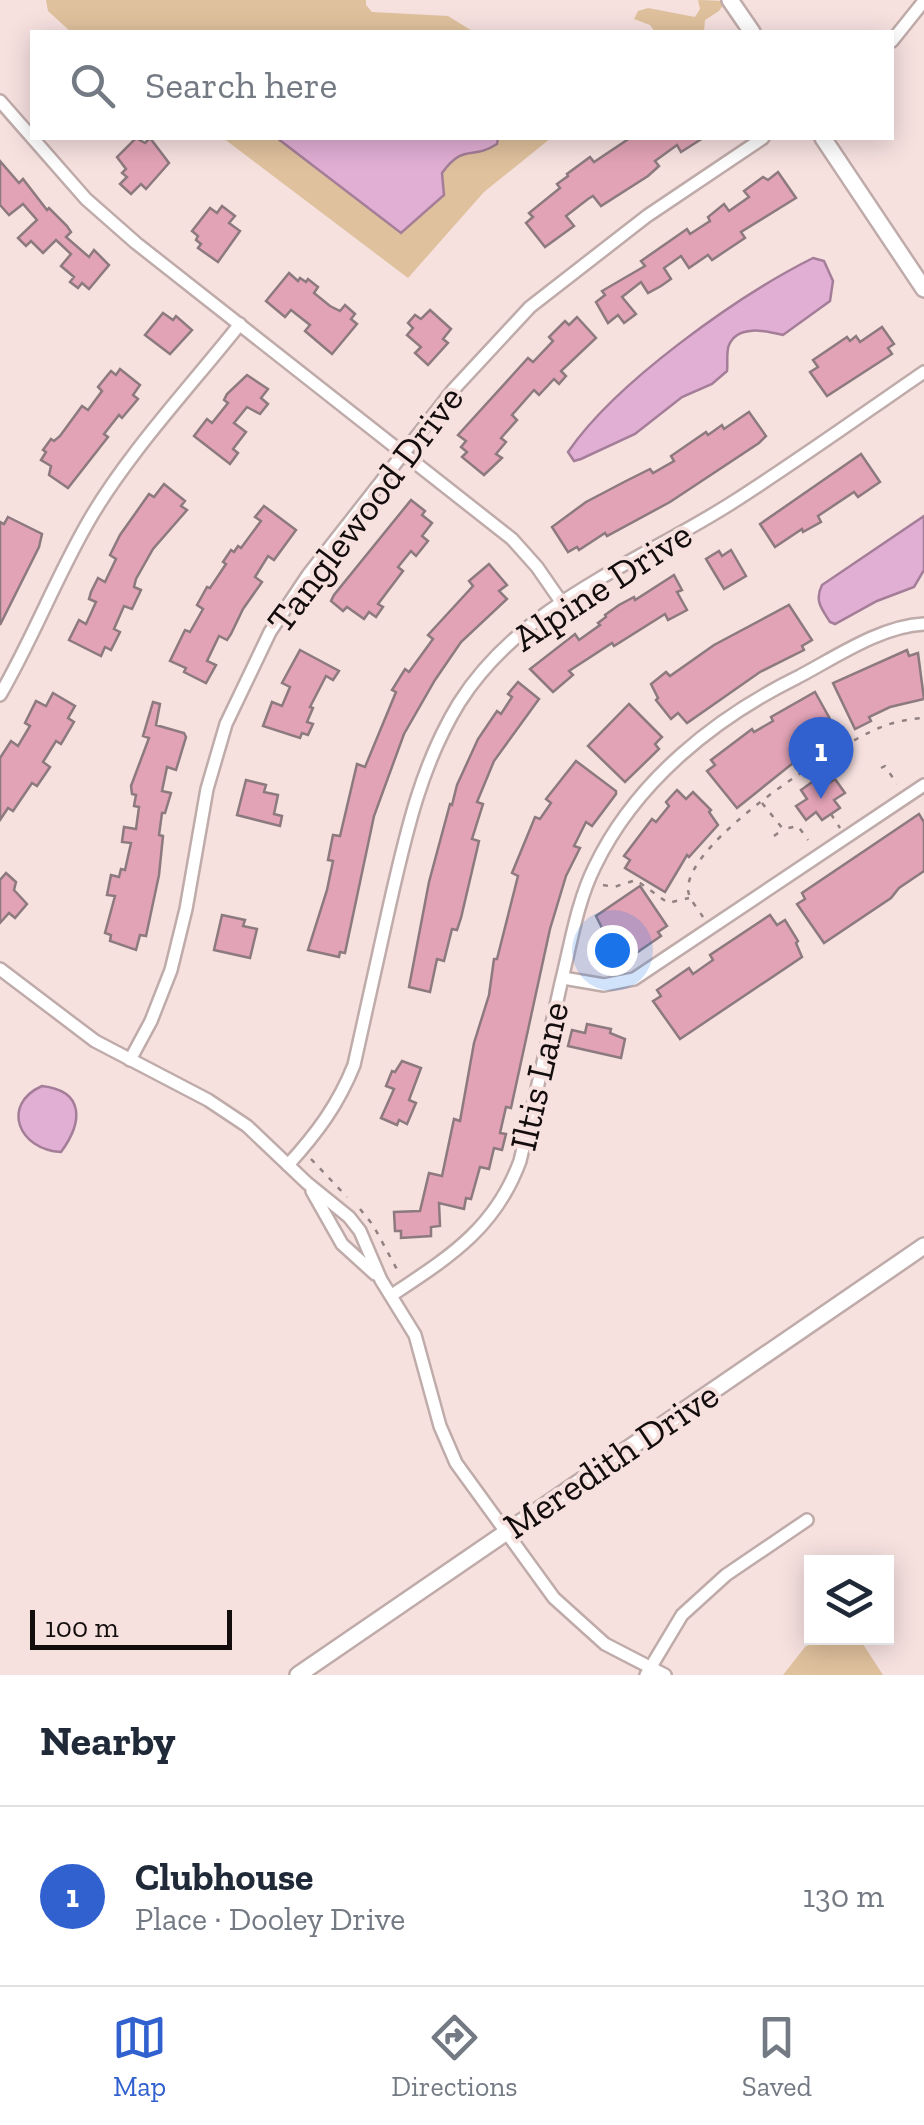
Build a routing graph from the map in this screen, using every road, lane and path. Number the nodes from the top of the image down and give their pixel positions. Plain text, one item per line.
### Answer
1 (730, 0) edge
2 (924, 1) edge
3 (751, 30) edge
4 (894, 38) edge
5 (0, 101) edge
6 (30, 135) edge
7 (35, 140) edge
8 (760, 140) edge
9 (823, 140) edge
10 (924, 289) edge
11 (240, 324) junction
12 (924, 372) edge
13 (403, 452) junction
14 (562, 603) junction
15 (924, 624) edge
16 (0, 695) edge
17 (924, 718) edge
18 (881, 768) dead end
19 (897, 784) dead end
20 (924, 785) edge
21 (761, 802) junction
22 (783, 830) junction
23 (774, 836) dead end
24 (808, 840) dead end
25 (598, 882) dead end
26 (691, 898) junction
27 (706, 922) dead end
28 (0, 969) edge
29 (562, 978) junction
30 (130, 1060) junction
31 (301, 1150) junction
32 (288, 1164) junction
33 (307, 1183) junction
34 (349, 1200) dead end
35 (358, 1208) dead end
36 (924, 1246) edge
37 (401, 1276) dead end
38 (382, 1280) junction
39 (392, 1294) junction
40 (807, 1520) dead end
41 (507, 1531) junction
42 (648, 1671) edge
43 (298, 1675) edge
44 (665, 1675) edge

1 - 3 street
2 - 4 street
5 - 6 street
7 - 11 street
8 - 13 street, Tanglewood Drive
9 - 10 street
11 - 13 street
11 - 16 street
12 - 14 street, Alpine Drive
13 - 14 street
13 - 30 street, Tanglewood Drive
14 - 31 street, Alpine Drive
15 - 29 street, Iltis Lane
17 - 21 path
18 - 19 path
20 - 29 street
21 - 22 path
21 - 26 path
22 - 23 path
22 - 24 path
25 - 26 path
26 - 27 path
28 - 30 street
29 - 39 street, Iltis Lane
30 - 32 street
31 - 32 street, Alpine Drive
31 - 34 path
32 - 33 street
33 - 38 street
33 - 38 street
35 - 37 path
36 - 41 street, Meredith Drive
38 - 39 street
39 - 41 street
40 - 42 street
41 - 42 street
41 - 43 street, Meredith Drive
42 - 44 street

